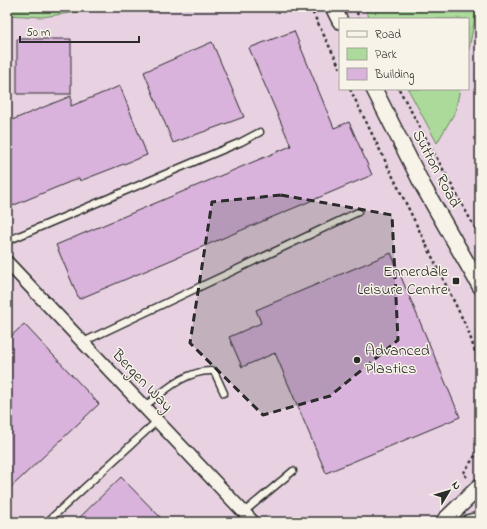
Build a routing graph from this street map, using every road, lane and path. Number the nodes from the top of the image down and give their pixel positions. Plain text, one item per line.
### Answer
1 (310, 7) edge
2 (333, 7) edge
3 (354, 7) edge
4 (339, 18) edge
5 (360, 18) edge
6 (339, 66) edge
7 (350, 90) edge
8 (375, 90) edge
9 (400, 90) edge
10 (260, 132) dead end
11 (358, 212) dead end
12 (480, 237) edge
13 (7, 241) edge
14 (7, 262) edge
15 (480, 286) edge
16 (83, 342) junction
17 (480, 366) edge
18 (224, 393) dead end
19 (144, 407) junction
20 (157, 421) junction
21 (480, 448) edge
22 (293, 471) dead end
23 (480, 486) edge
24 (244, 512) junction
25 (480, 520) edge
26 (47, 522) edge
27 (253, 522) edge
28 (443, 522) edge
29 (470, 522) edge

1 - 6 path
2 - 4 street
3 - 5 path
7 - 17 path
8 - 15 street, Sutton Road
9 - 12 path
10 - 13 lane
11 - 16 lane
14 - 16 street, Bergen Way
16 - 19 street, Bergen Way
18 - 19 lane
19 - 20 street, Bergen Way
20 - 24 street, Bergen Way
20 - 26 lane
21 - 23 path
22 - 24 lane
23 - 28 street
24 - 27 street, Bergen Way
25 - 29 street

